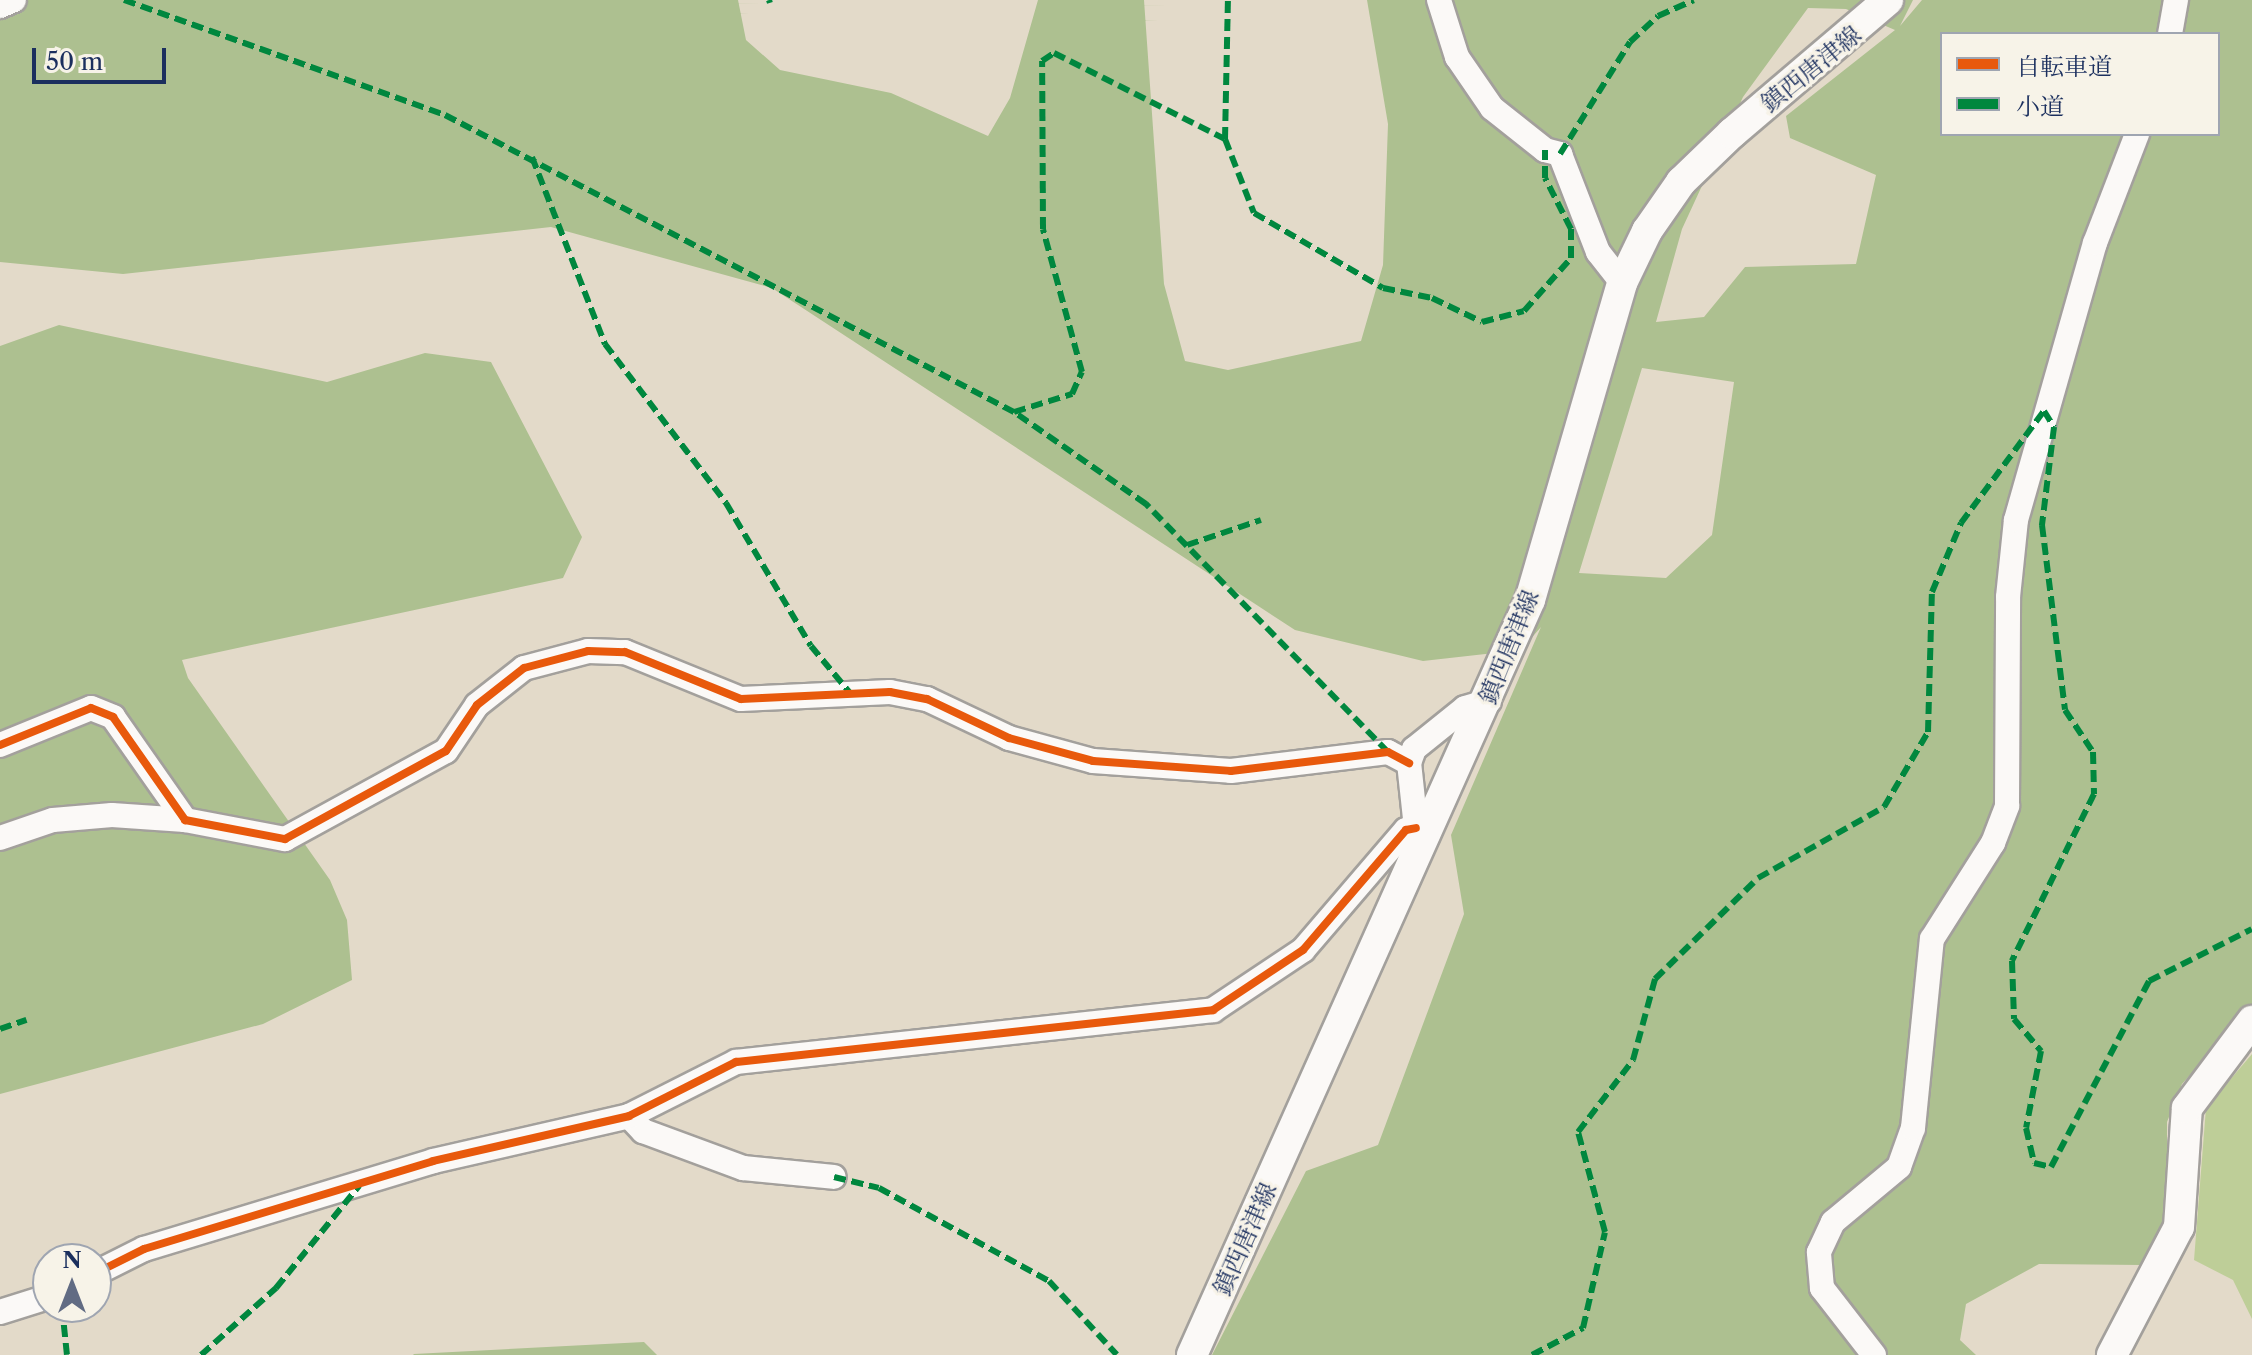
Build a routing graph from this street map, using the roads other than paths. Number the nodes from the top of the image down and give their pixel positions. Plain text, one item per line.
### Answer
1 (14, 0) edge
2 (1439, 0) edge
3 (1888, 0) edge
4 (2176, 0) edge
5 (0, 6) edge
6 (2170, 32) edge
7 (2136, 136) edge
8 (1622, 283) junction
9 (1489, 701) junction
10 (0, 745) edge
11 (1409, 763) junction
12 (185, 820) junction
13 (1422, 831) junction
14 (0, 838) edge
15 (2252, 1021) edge
16 (629, 1116) junction
17 (834, 1177) dead end
18 (112, 1265) edge
19 (32, 1302) edge
20 (0, 1312) edge
21 (1192, 1355) edge
22 (1874, 1355) edge
23 (2112, 1355) edge

1 - 5 street
2 - 8 street
3 - 8 main road, 鎮西唐津線
4 - 6 street
7 - 22 street
8 - 9 main road, 鎮西唐津線
9 - 11 street
9 - 13 main road, 鎮西唐津線
10 - 12 street
11 - 12 street
11 - 13 street
12 - 14 street
13 - 16 street
13 - 21 main road, 鎮西唐津線
15 - 23 main road
16 - 17 street
16 - 18 street
19 - 20 street

